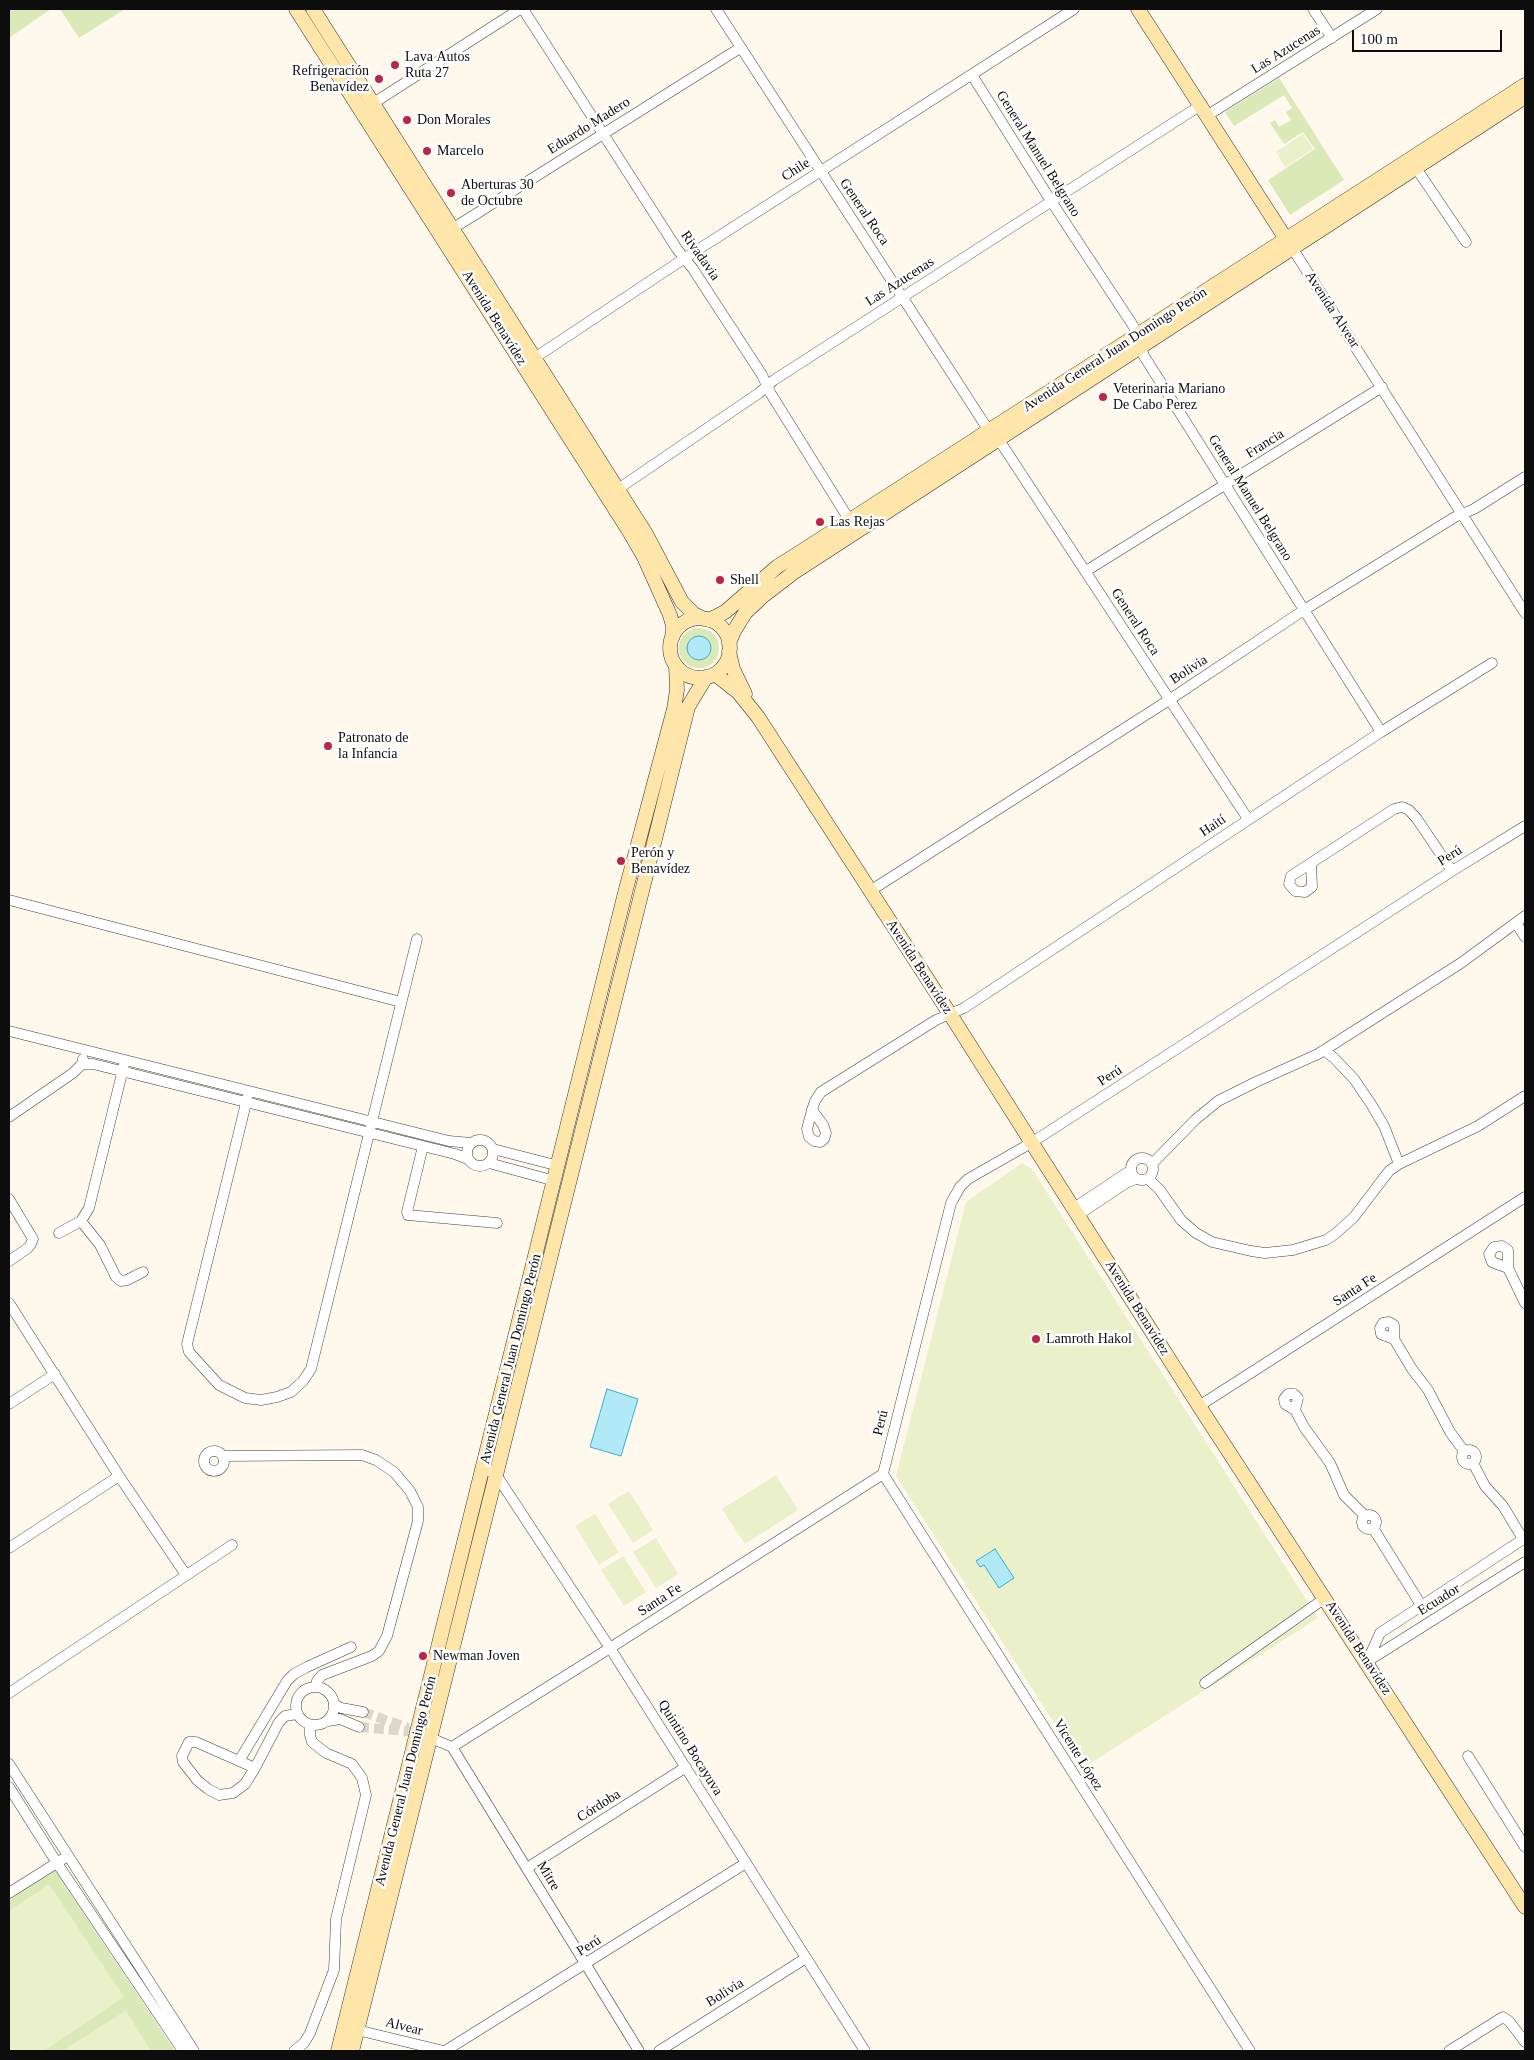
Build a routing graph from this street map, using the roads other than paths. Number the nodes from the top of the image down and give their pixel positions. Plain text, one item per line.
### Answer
1 (296, 9) edge
2 (313, 9) edge
3 (522, 9) edge
4 (716, 9) edge
5 (1074, 9) edge
6 (1138, 9) edge
7 (1313, 9) edge
8 (1377, 9) edge
9 (1332, 38) junction
10 (740, 48) junction
11 (972, 75) junction
12 (1525, 85) edge
13 (1525, 97) edge
14 (368, 107) junction
15 (1204, 110) junction
16 (603, 134) junction
17 (1416, 168) junction
18 (820, 171) junction
19 (1051, 201) junction
20 (452, 229) junction
21 (1466, 242) dead end
22 (1289, 244) junction
23 (685, 258) junction
24 (903, 297) junction
25 (1140, 342) junction
26 (536, 357) junction
27 (767, 386) junction
28 (1382, 387) junction
29 (994, 435) junction
30 (1525, 476) edge
31 (1226, 485) junction
32 (618, 489) junction
33 (1462, 514) junction
34 (850, 521) junction
35 (1086, 571) junction
36 (1304, 610) junction
37 (1525, 613) edge
38 (707, 619) junction
39 (672, 636) junction
40 (729, 648) junction
41 (1492, 663) dead end
42 (676, 666) junction
43 (711, 676) junction
44 (1169, 700) junction
45 (752, 708) junction
46 (1381, 732) junction
47 (1248, 819) junction
48 (1525, 826) edge
49 (1311, 864) dead end
50 (1452, 871) junction
51 (870, 891) junction
52 (9, 900) edge
53 (1525, 916) edge
54 (1516, 923) junction
55 (1525, 937) edge
56 (417, 939) dead end
57 (401, 1002) junction
58 (950, 1014) junction
59 (9, 1031) edge
60 (1324, 1050) junction
61 (86, 1051) junction
62 (125, 1060) junction
63 (82, 1064) junction
64 (122, 1071) junction
65 (249, 1091) junction
66 (1525, 1096) edge
67 (246, 1102) junction
68 (812, 1110) dead end
69 (9, 1117) edge
70 (372, 1121) junction
71 (369, 1132) junction
72 (471, 1143) junction
73 (1031, 1143) junction
74 (423, 1146) junction
75 (493, 1149) junction
76 (468, 1159) junction
77 (489, 1163) junction
78 (1152, 1164) junction
79 (1399, 1164) junction
80 (559, 1166) junction
81 (1134, 1174) junction
82 (1148, 1179) junction
83 (555, 1180) junction
84 (1525, 1197) edge
85 (9, 1199) edge
86 (1076, 1211) junction
87 (81, 1221) junction
88 (497, 1223) dead end
89 (59, 1233) dead end
90 (9, 1261) edge
91 (1508, 1268) dead end
92 (143, 1272) dead end
93 (9, 1303) edge
94 (1525, 1303) edge
95 (1394, 1339) dead end
96 (55, 1374) junction
97 (9, 1404) edge
98 (1199, 1406) junction
99 (1295, 1410) dead end
100 (223, 1456) dead end
101 (484, 1466) junction
102 (883, 1474) junction
103 (119, 1476) junction
104 (497, 1476) junction
105 (1524, 1538) edge
106 (232, 1545) dead end
107 (9, 1548) edge
108 (1525, 1562) edge
109 (186, 1575) junction
110 (1325, 1598) junction
111 (1421, 1605) junction
112 (350, 1647) dead end
113 (610, 1648) junction
114 (1367, 1662) junction
115 (287, 1681) junction
116 (1205, 1683) dead end
117 (316, 1687) junction
118 (9, 1693) edge
119 (298, 1696) junction
120 (334, 1704) junction
121 (363, 1712) tunnel mouth
122 (297, 1714) junction
123 (328, 1721) junction
124 (310, 1726) junction
125 (359, 1727) tunnel mouth
126 (418, 1732) junction
127 (431, 1739) junction
128 (452, 1747) junction
129 (1468, 1756) dead end
130 (239, 1761) junction
131 (9, 1764) edge
132 (686, 1767) junction
133 (255, 1768) junction
134 (9, 1787) edge
135 (1525, 1847) edge
136 (68, 1856) junction
137 (57, 1863) junction
138 (746, 1863) junction
139 (527, 1868) junction
140 (9, 1894) edge
141 (1525, 1907) edge
142 (806, 1958) junction
143 (586, 1964) junction
144 (357, 2030) junction
145 (1525, 2042) edge
146 (183, 2051) edge
147 (194, 2051) edge
148 (294, 2051) edge
149 (338, 2051) edge
150 (352, 2051) edge
151 (445, 2051) edge
152 (639, 2051) edge
153 (659, 2051) edge
154 (865, 2051) edge
155 (1250, 2051) edge
156 (1449, 2051) edge

1 - 14 main road, Avenida Benavídez
2 - 14 main road, Avenida Benavídez
3 - 14 street
3 - 16 street, Rivadavia
4 - 10 street, General Roca
5 - 11 street, Chile
6 - 15 main road, Avenida Alvear
7 - 9 street
8 - 9 street, Las Azucenas
9 - 15 street, Las Azucenas
10 - 16 street, Eduardo Madero
10 - 18 street, General Roca
11 - 18 street, Chile
11 - 19 street, General Manuel Belgrano
12 - 22 main road, Avenida General Juan Domingo Perón
13 - 17 main road, Avenida General Juan Domingo Perón
14 - 20 main road, Avenida Benavídez
14 - 39 main road, Avenida Benavídez
15 - 19 street, Las Azucenas
15 - 22 main road, Avenida Alvear
16 - 20 street, Eduardo Madero
16 - 23 street, Rivadavia
17 - 21 street
17 - 22 main road, Avenida General Juan Domingo Perón
18 - 23 street, Chile
18 - 24 street, General Roca
19 - 24 street, Las Azucenas
19 - 25 street, General Manuel Belgrano
20 - 26 main road, Avenida Benavídez
22 - 25 main road, Avenida General Juan Domingo Perón
22 - 28 street, Avenida Alvear
23 - 26 street, Chile
23 - 27 street, Rivadavia
24 - 27 street, Las Azucenas
24 - 29 street, General Roca
25 - 29 main road, Avenida General Juan Domingo Perón
25 - 31 street, General Manuel Belgrano
26 - 32 main road, Avenida Benavídez
27 - 32 street, Las Azucenas
27 - 34 street, Rivadavia
28 - 31 street, Francia
28 - 33 street, Avenida Alvear
29 - 34 main road, Avenida General Juan Domingo Perón
29 - 35 street, General Roca
29 - 40 main road, Avenida General Juan Domingo Perón
30 - 33 street, Bolivia
31 - 35 street, Francia
31 - 36 street, General Manuel Belgrano
32 - 38 main road, Avenida Benavídez
33 - 36 street, Bolivia
33 - 37 street, Avenida Alvear
34 - 38 main road, Avenida General Juan Domingo Perón
35 - 44 street, General Roca
36 - 44 street, Bolivia
36 - 46 street, General Manuel Belgrano
38 - 39 main road
38 - 40 main road
39 - 42 main road
40 - 43 main road
40 - 45 main road, Avenida Benavídez
41 - 46 street, Haití
42 - 43 main road
42 - 80 main road, Avenida General Juan Domingo Perón
43 - 45 main road, Avenida Benavídez
43 - 104 main road, Avenida General Juan Domingo Perón
44 - 47 street, General Roca
44 - 51 street, Bolivia
45 - 51 main road, Avenida Benavídez
46 - 47 street, Haití
47 - 58 street, Haití
48 - 50 street, Perú
49 - 50 street
50 - 73 street, Perú
51 - 58 main road, Avenida Benavídez
52 - 57 street
53 - 54 street
54 - 55 street
54 - 60 street
56 - 57 street
57 - 70 street
58 - 68 street, Haití
58 - 73 main road, Avenida Benavídez
59 - 61 street
60 - 78 street
60 - 79 street
61 - 62 street
61 - 63 street
62 - 64 street
62 - 65 street
63 - 64 street
63 - 69 street
64 - 67 street
64 - 87 street
65 - 67 street
65 - 70 street
66 - 79 street
67 - 71 street
67 - 71 street
70 - 71 street
70 - 72 street
71 - 74 street
72 - 75 street
72 - 76 street
73 - 86 main road, Avenida Benavídez
73 - 102 street, Perú
74 - 76 street
74 - 88 street
75 - 77 street
75 - 80 street
76 - 77 street
77 - 83 street
78 - 81 street
78 - 82 street
79 - 82 street
80 - 83 main road, Avenida General Juan Domingo Perón
81 - 82 street
81 - 86 street
83 - 101 main road, Avenida General Juan Domingo Perón
84 - 98 street, Santa Fe
85 - 90 street
86 - 98 main road, Avenida Benavídez
87 - 89 street
87 - 92 street
91 - 94 street
93 - 96 street
95 - 105 street
96 - 97 street
96 - 103 street
98 - 110 main road, Avenida Benavídez
99 - 111 street
100 - 117 street
101 - 104 street, Quintino Bocayuva
101 - 126 main road, Avenida General Juan Domingo Perón
102 - 113 street, Santa Fe
102 - 155 street, Vicente López
103 - 107 street
103 - 109 street
104 - 113 street, Quintino Bocayuva
104 - 127 main road, Avenida General Juan Domingo Perón
105 - 111 street
106 - 109 street
108 - 114 street, Ecuador
109 - 118 street
110 - 114 main road, Avenida Benavídez
110 - 116 street
111 - 114 street
112 - 115 street
113 - 128 street, Santa Fe
113 - 132 street, Quintino Bocayuva
114 - 141 main road, Avenida Benavídez
115 - 119 street
115 - 130 street
117 - 119 street
117 - 120 street
119 - 122 street
120 - 121 street
120 - 123 street
122 - 124 street
122 - 133 street
123 - 124 street
123 - 125 street
124 - 148 street
126 - 127 street
126 - 149 main road, Avenida General Juan Domingo Perón
127 - 128 street
127 - 144 main road, Avenida General Juan Domingo Perón
128 - 139 street, Mitre
129 - 135 street
130 - 133 street
130 - 133 street
131 - 136 street
132 - 138 street, Quintino Bocayuva
132 - 139 street, Córdoba
134 - 137 street
136 - 137 street
136 - 147 street
137 - 140 street
137 - 146 street
138 - 142 street, Quintino Bocayuva
138 - 143 street, Perú
139 - 143 street, Mitre
142 - 153 street, Bolivia
142 - 154 street, Quintino Bocayuva
143 - 151 street, Perú
143 - 152 street, Mitre
144 - 150 main road, Avenida General Juan Domingo Perón
144 - 151 street, Alvear
145 - 156 street

